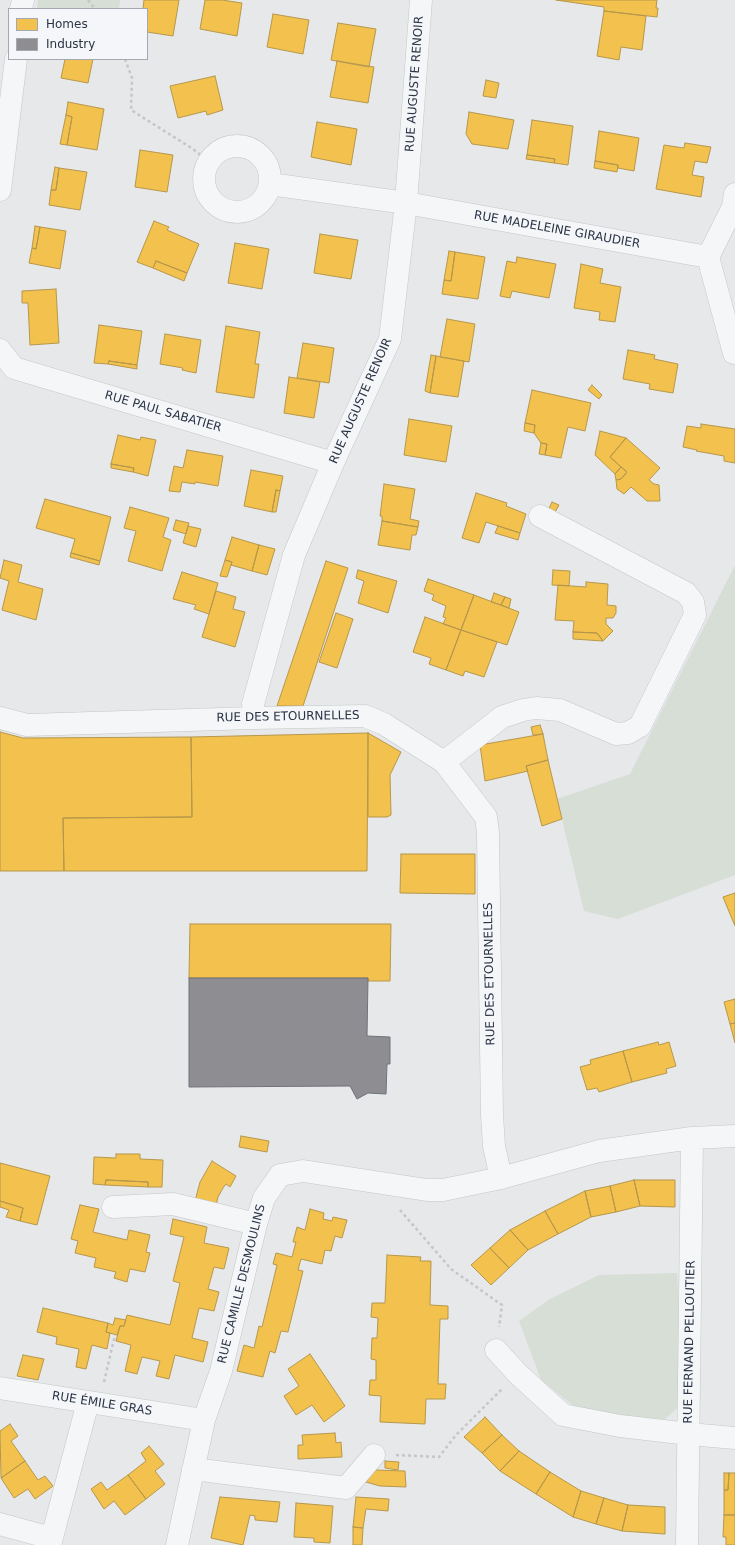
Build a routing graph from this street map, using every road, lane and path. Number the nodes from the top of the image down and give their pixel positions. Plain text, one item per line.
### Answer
1 (88, 0) edge
2 (420, 0) edge
3 (94, 8) edge
4 (16, 60) edge
5 (125, 60) edge
6 (208, 161) junction
7 (270, 184) junction
8 (0, 190) edge
9 (735, 194) edge
10 (406, 203) junction
11 (708, 257) junction
12 (0, 350) edge
13 (734, 353) dead end
14 (333, 463) junction
15 (540, 516) dead end
16 (0, 718) edge
17 (254, 718) junction
18 (444, 762) junction
19 (735, 1136) edge
20 (692, 1138) junction
21 (502, 1178) junction
22 (374, 1182) junction
23 (113, 1207) dead end
24 (256, 1224) junction
25 (115, 1335) dead end
26 (496, 1350) joint
27 (518, 1374) junction
28 (0, 1388) edge
29 (93, 1403) junction
30 (204, 1420) junction
31 (689, 1434) junction
32 (735, 1438) edge
33 (374, 1455) joint
34 (193, 1469) junction
35 (0, 1524) edge
36 (51, 1542) edge
37 (177, 1545) edge
38 (687, 1545) edge

1 - 3 path
2 - 10 street, RUE AUGUSTE RENOIR
4 - 8 street
5 - 6 path
6 - 7 street
6 - 7 street
7 - 10 street, RUE MADELEINE GIRAUDIER
9 - 11 street
10 - 11 street, RUE MADELEINE GIRAUDIER
10 - 14 street, RUE AUGUSTE RENOIR
11 - 13 street
12 - 14 street, RUE PAUL SABATIER
14 - 17 street, RUE AUGUSTE RENOIR
15 - 18 street
16 - 17 street, RUE DES ETOURNELLES
17 - 18 street, RUE DES ETOURNELLES
18 - 21 street, RUE DES ETOURNELLES
19 - 20 street, RUE CAMILLE DESMOULINS
20 - 21 street, RUE CAMILLE DESMOULINS
20 - 31 street, RUE FERNAND PELLOUTIER
21 - 22 street, RUE CAMILLE DESMOULINS
22 - 24 street, RUE CAMILLE DESMOULINS
22 - 26 path
23 - 24 street
24 - 30 street, RUE CAMILLE DESMOULINS
25 - 29 path
26 - 27 street
27 - 31 street
27 - 33 path
28 - 29 street, RUE ÉMILE GRAS
29 - 30 street, RUE ÉMILE GRAS
29 - 36 street
30 - 34 street, RUE CAMILLE DESMOULINS
31 - 32 street
31 - 38 street, RUE FERNAND PELLOUTIER
33 - 34 street
34 - 37 street, RUE CAMILLE DESMOULINS
35 - 36 street

